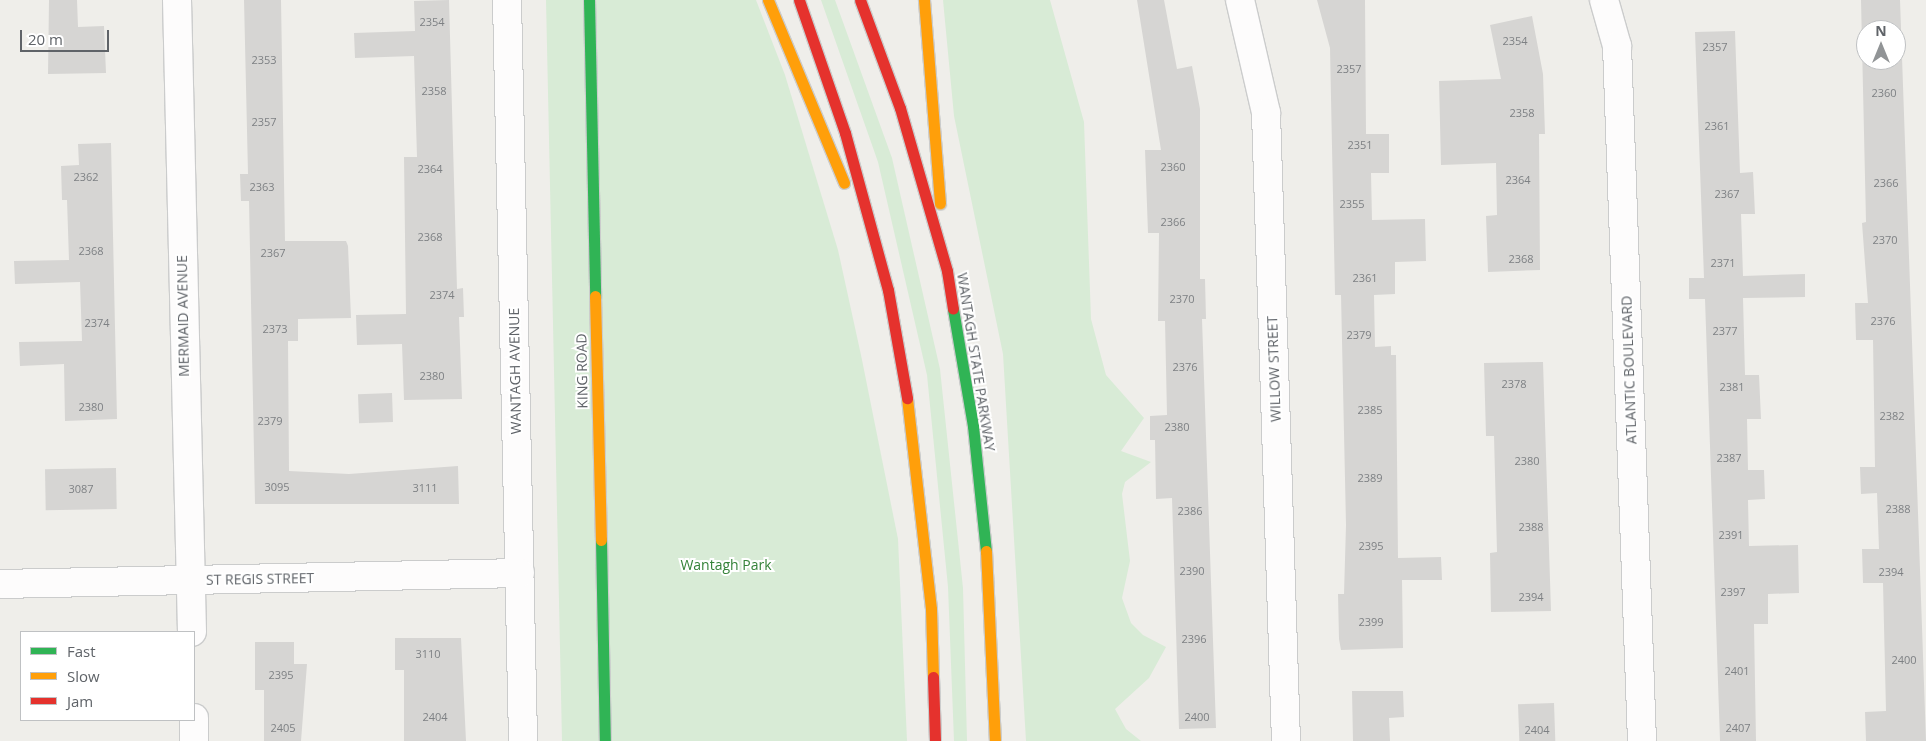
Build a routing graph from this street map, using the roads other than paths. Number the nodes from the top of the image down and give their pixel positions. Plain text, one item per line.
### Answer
1 (177, 0) edge
2 (507, 0) edge
3 (589, 0) edge
4 (768, 0) edge
5 (800, 0) edge
6 (860, 0) edge
7 (924, 0) edge
8 (1240, 0) edge
9 (1604, 0) edge
10 (946, 271) junction
11 (888, 290) junction
12 (520, 573) junction
13 (191, 580) junction
14 (0, 584) edge
15 (192, 631) edge
16 (194, 721) edge
17 (194, 741) edge
18 (523, 741) edge
19 (605, 741) edge
20 (935, 741) edge
21 (995, 741) edge
22 (1286, 741) edge
23 (1642, 741) edge

1 - 13 street, MERMAID AVENUE
2 - 12 street, WANTAGH AVENUE
3 - 19 main road, KING ROAD
4 - 11 main road
5 - 11 main road
6 - 10 main road, WANTAGH STATE PARKWAY
7 - 10 main road
8 - 22 street, WILLOW STREET
9 - 23 street, ATLANTIC BOULEVARD
10 - 21 main road, WANTAGH STATE PARKWAY
11 - 20 main road
12 - 13 street, ST REGIS STREET
12 - 18 street, WANTAGH AVENUE
13 - 14 street, ST REGIS STREET
13 - 15 street, MERMAID AVENUE
16 - 17 street

